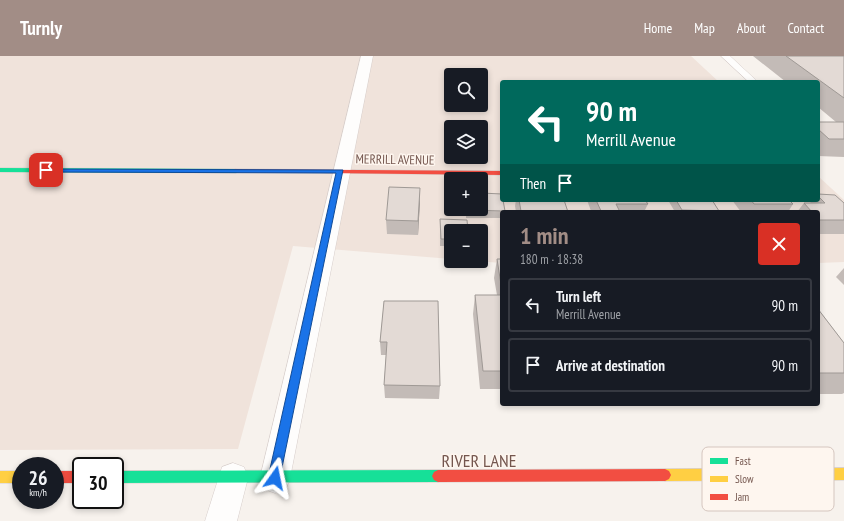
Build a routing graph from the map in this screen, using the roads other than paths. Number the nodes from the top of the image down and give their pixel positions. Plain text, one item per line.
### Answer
1 (367, 56) edge
2 (725, 56) edge
3 (752, 80) edge
4 (0, 170) edge
5 (340, 171) junction
6 (500, 173) edge
7 (834, 474) edge
8 (844, 474) edge
9 (702, 475) edge
10 (0, 477) edge
11 (12, 477) edge
12 (124, 477) edge
13 (233, 478) junction
14 (275, 478) junction
15 (221, 521) edge

1 - 5 street
2 - 3 lane
4 - 5 street, MERRILL AVENUE
5 - 6 street, MERRILL AVENUE
5 - 14 street
7 - 8 street, RIVER LANE
9 - 14 street, RIVER LANE
10 - 11 street
12 - 13 street, RIVER LANE
13 - 14 street, RIVER LANE
13 - 15 street

